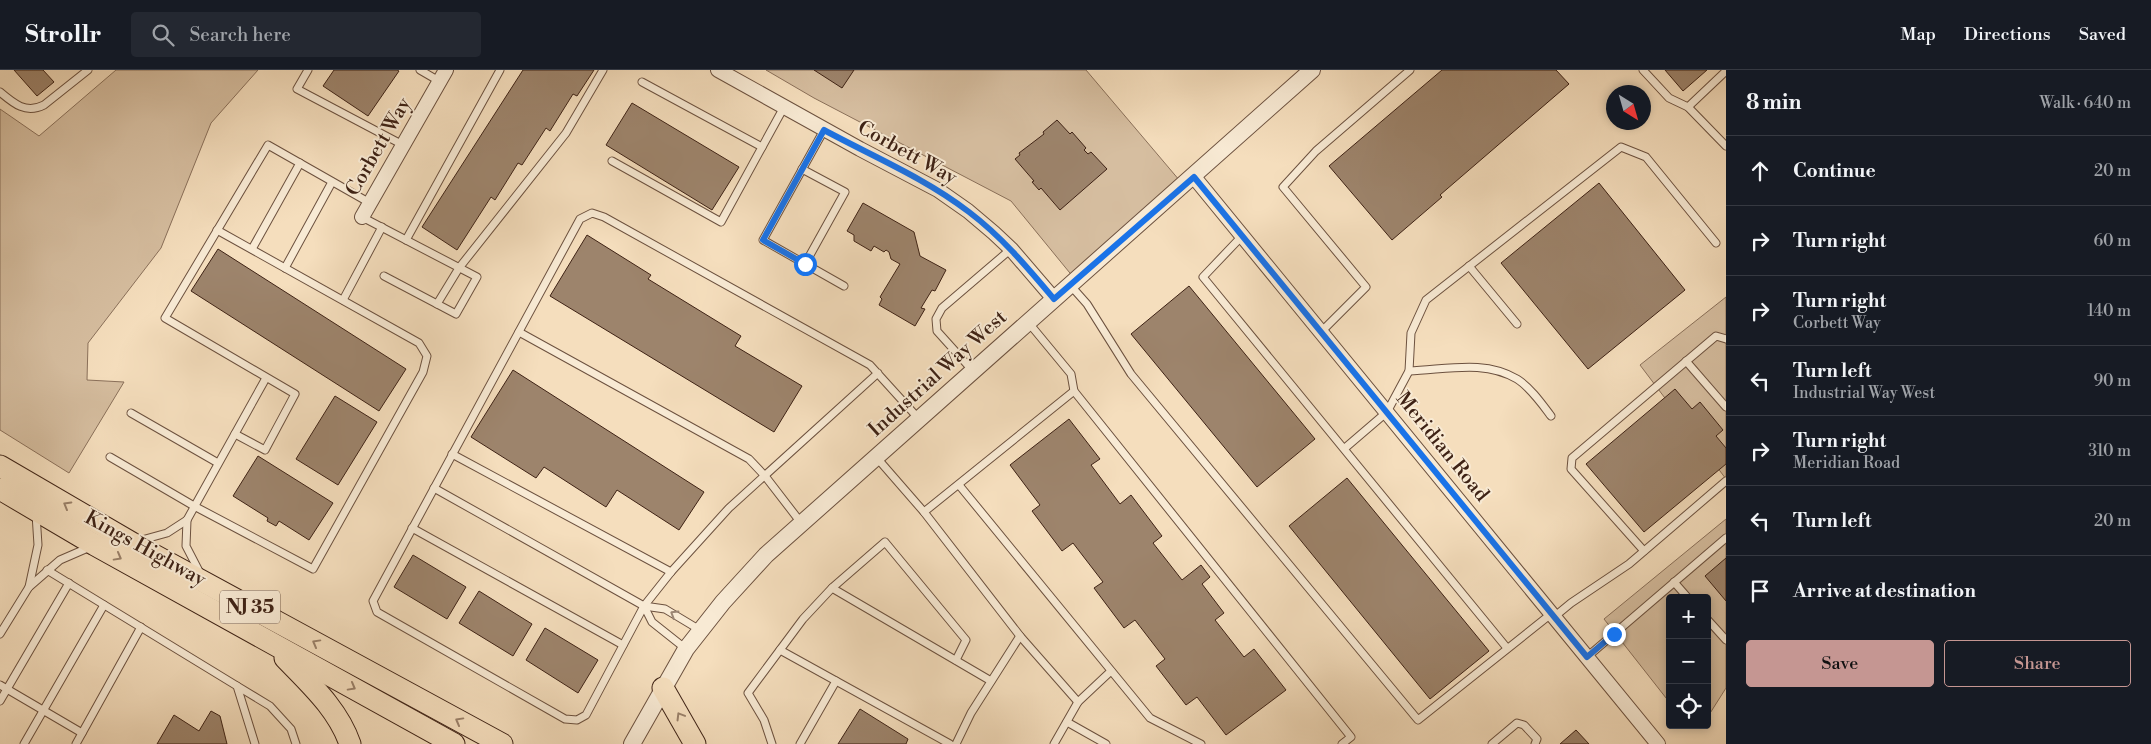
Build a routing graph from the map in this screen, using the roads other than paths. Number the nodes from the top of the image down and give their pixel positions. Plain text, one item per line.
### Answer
1 (88, 70) edge
2 (308, 70) edge
3 (420, 70) edge
4 (500, 70) edge
5 (603, 70) edge
6 (718, 70) edge
7 (1312, 70) edge
8 (1410, 70) edge
9 (1643, 70) edge
10 (1726, 71) edge
11 (443, 76) edge
12 (642, 82) dead end
13 (0, 92) edge
14 (784, 107) junction
15 (1688, 107) junction
16 (824, 130) junction
17 (403, 145) junction
18 (1726, 146) edge
19 (762, 147) junction
20 (612, 161) dead end
21 (300, 163) junction
22 (802, 168) junction
23 (1194, 177) junction
24 (332, 182) junction
25 (370, 203) junction
26 (362, 217) joint
27 (382, 227) junction
28 (218, 230) junction
29 (1243, 235) junction
30 (406, 240) junction
31 (1716, 243) dead end
32 (252, 249) junction
33 (1012, 249) junction
34 (805, 264) junction
35 (1469, 266) junction
36 (285, 268) junction
37 (460, 268) junction
38 (384, 276) dead end
39 (844, 286) dead end
40 (1071, 286) junction
41 (1054, 299) junction
42 (343, 300) junction
43 (437, 304) junction
44 (1028, 322) junction
45 (1517, 324) dead end
46 (1322, 331) junction
47 (519, 332) junction
48 (1726, 338) edge
49 (1686, 361) junction
50 (973, 371) junction
51 (1409, 371) junction
52 (878, 373) junction
53 (266, 378) junction
54 (1074, 391) junction
55 (1726, 407) edge
56 (1387, 412) junction
57 (131, 413) dead end
58 (1551, 416) dead end
59 (919, 419) junction
60 (234, 434) junction
61 (1345, 448) junction
62 (452, 454) junction
63 (110, 457) dead end
64 (877, 458) junction
65 (218, 464) junction
66 (0, 466) edge
67 (765, 476) junction
68 (1726, 481) edge
69 (959, 485) junction
70 (434, 488) junction
71 (0, 489) edge
72 (194, 506) junction
73 (36, 510) junction
74 (924, 512) junction
75 (187, 520) junction
76 (802, 524) junction
77 (412, 528) junction
78 (1726, 538) edge
79 (132, 543) junction
80 (95, 545) junction
81 (1644, 551) junction
82 (47, 570) junction
83 (671, 572) junction
84 (1674, 582) junction
85 (68, 583) junction
86 (206, 583) junction
87 (29, 588) junction
88 (832, 588) junction
89 (1684, 594) edge
90 (104, 605) junction
91 (644, 606) junction
92 (1552, 616) junction
93 (1711, 623) edge
94 (141, 627) junction
95 (700, 630) junction
96 (0, 634) edge
97 (1020, 636) junction
98 (1726, 640) edge
99 (269, 642) junction
100 (623, 645) junction
101 (1507, 648) junction
102 (686, 649) junction
103 (780, 650) junction
104 (1587, 657) junction
105 (956, 660) junction
106 (1111, 671) junction
107 (836, 681) junction
108 (991, 681) junction
109 (0, 685) edge
110 (237, 686) junction
111 (663, 688) junction
112 (7, 689) junction
113 (0, 701) edge
114 (1078, 702) junction
115 (43, 710) junction
116 (1067, 722) junction
117 (82, 733) junction
118 (24, 744) edge
119 (76, 744) edge
120 (255, 744) edge
121 (296, 744) edge
122 (350, 744) edge
123 (454, 744) edge
124 (502, 744) edge
125 (632, 744) edge
126 (695, 744) edge
127 (772, 744) edge
128 (800, 744) edge
129 (950, 744) edge
130 (956, 744) edge
131 (1054, 744) edge
132 (1106, 744) edge
133 (1201, 744) edge
134 (1342, 744) edge
135 (1492, 744) edge
136 (1536, 744) edge
137 (1658, 744) edge

1 - 13 lane
2 - 17 lane
3 - 11 lane
4 - 30 lane
5 - 37 lane
6 - 14 street, Corbett Way
7 - 23 street, Industrial Way West
8 - 46 lane
9 - 15 lane
10 - 15 lane
11 - 17 street, Corbett Way
12 - 19 lane
14 - 16 street, Corbett Way
14 - 19 lane
15 - 18 lane
16 - 22 lane
16 - 33 street, Corbett Way
17 - 25 street, Corbett Way
19 - 20 lane
21 - 24 lane
21 - 28 lane
21 - 32 lane
22 - 34 lane
22 - 34 lane
23 - 29 street, Meridian Road
23 - 40 street, Industrial Way West
24 - 25 lane
24 - 36 lane
25 - 26 street, Corbett Way
26 - 27 lane
27 - 30 lane
27 - 42 lane
28 - 32 lane
28 - 53 lane
29 - 46 street, Meridian Road
29 - 61 lane
30 - 37 lane
31 - 35 lane
32 - 36 lane
33 - 41 street, Corbett Way
33 - 50 lane
34 - 39 lane
35 - 45 lane
35 - 51 lane
36 - 42 lane
37 - 43 lane
37 - 43 lane
38 - 43 lane
40 - 41 street, Industrial Way West
40 - 101 lane
41 - 44 street, Industrial Way West
42 - 72 lane
44 - 50 street, Industrial Way West
44 - 54 lane
46 - 56 street, Meridian Road
47 - 52 lane
47 - 62 lane
47 - 67 lane
48 - 49 lane
49 - 55 lane
49 - 81 lane
50 - 59 street, Industrial Way West
51 - 56 lane
51 - 58 lane
52 - 59 lane
52 - 67 lane
53 - 60 lane
53 - 60 lane
54 - 69 lane
54 - 134 lane
56 - 61 lane
56 - 92 street, Meridian Road
57 - 65 lane
59 - 64 street, Industrial Way West
60 - 65 lane
61 - 101 lane
62 - 70 lane
62 - 83 lane
63 - 72 lane
64 - 74 lane
64 - 76 street, Industrial Way West
65 - 72 lane
79 -> 66 main road, Kings Highway / NJ 35
67 - 76 lane
67 - 83 lane
68 - 81 lane
69 - 74 lane
69 - 106 lane
70 - 77 lane
70 - 91 lane
71 - 73 main road, Kings Highway / NJ 35
72 - 75 lane
73 - 80 main road, Kings Highway / NJ 35
73 - 87 lane
74 - 97 lane
75 - 79 lane
75 - 86 lane
76 - 95 street, Industrial Way West
77 - 100 lane
77 - 100 lane
78 - 84 lane
79 - 86 main road, Kings Highway / NJ 35
80 - 82 lane
80 -> 99 main road, Kings Highway / NJ 35
81 - 92 lane
82 - 85 lane
82 - 87 lane
83 - 91 lane
84 - 89 lane
84 - 104 lane
85 - 90 lane
85 - 112 lane
124 -> 86 main road, Kings Highway / NJ 35
87 - 96 lane
88 - 103 lane
88 - 105 lane
88 - 105 lane
90 - 94 lane
90 - 115 lane
95 -> 91 lane
91 - 100 lane
91 - 102 lane
92 - 101 lane
92 - 104 street, Meridian Road
93 - 98 lane
94 - 110 lane
94 - 117 lane
95 - 102 street, Industrial Way West
97 - 108 lane
97 - 114 lane
99 - 122 main road
99 -> 123 main road, Kings Highway / NJ 35
102 - 111 street, Industrial Way West
103 - 107 lane
103 - 127 lane
104 - 137 street, Meridian Road
105 - 108 lane
106 - 114 lane
106 - 133 lane
107 - 128 lane
107 - 129 lane
108 - 130 lane
109 - 112 lane
110 - 120 lane
110 - 121 lane
111 - 125 street, Industrial Way West
126 -> 111 main road
112 - 113 lane
112 - 115 lane
114 - 116 lane
115 - 117 lane
115 - 118 lane
116 - 131 lane
116 - 132 lane
117 - 119 lane
135 - 136 lane

